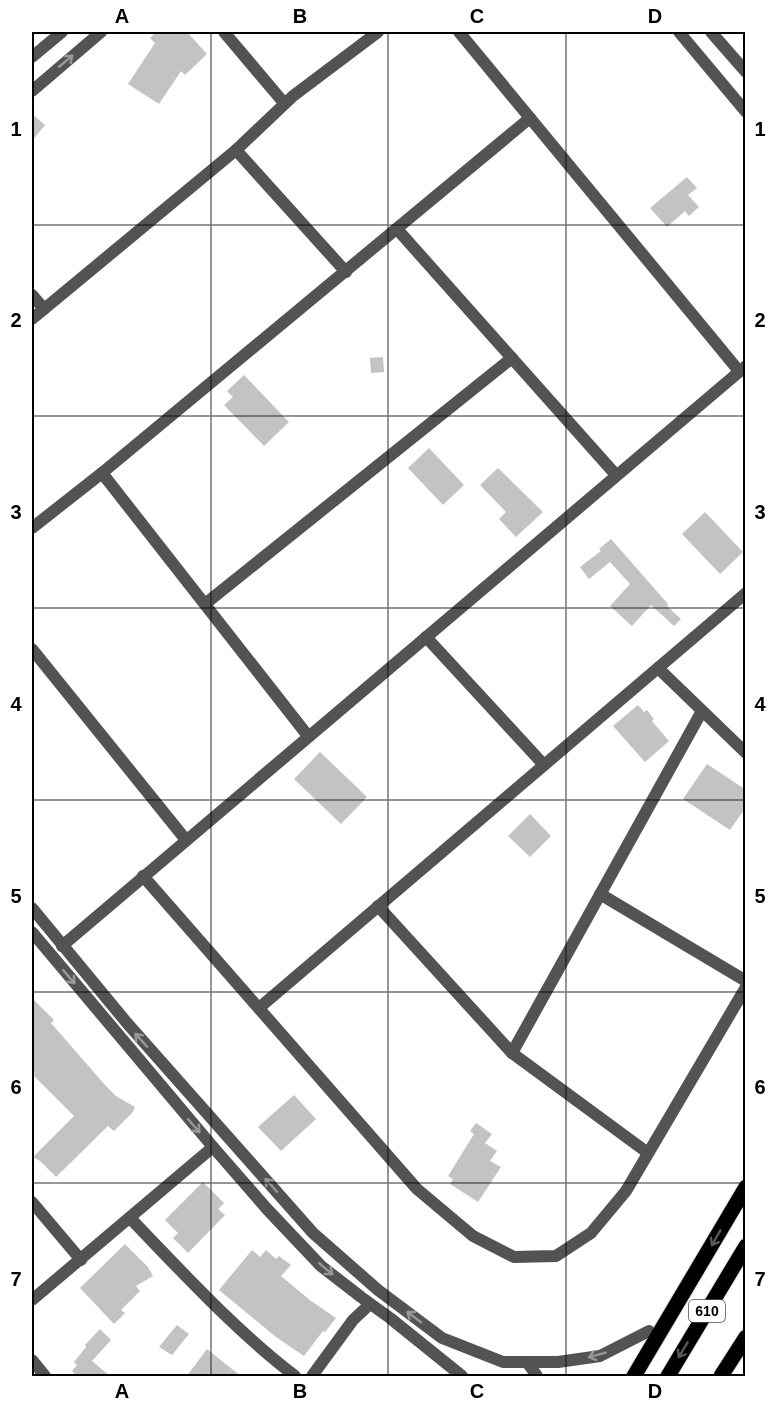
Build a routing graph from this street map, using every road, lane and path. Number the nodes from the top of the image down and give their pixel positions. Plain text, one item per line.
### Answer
1 (62, 32) edge
2 (101, 32) edge
3 (224, 32) edge
4 (378, 32) edge
5 (459, 32) edge
6 (679, 32) edge
7 (730, 32) edge
8 (715, 36) edge
9 (32, 57) edge
10 (746, 72) edge
11 (32, 91) edge
12 (284, 103) junction
13 (746, 112) edge
14 (530, 118) junction
15 (236, 150) junction
16 (398, 229) junction
17 (346, 272) junction
18 (32, 295) edge
19 (44, 309) junction
20 (32, 319) edge
21 (512, 358) junction
22 (742, 368) edge
23 (102, 473) junction
24 (616, 475) junction
25 (32, 528) edge
26 (746, 593) edge
27 (205, 604) junction
28 (426, 637) junction
29 (32, 649) edge
30 (658, 668) junction
31 (702, 711) junction
32 (308, 736) junction
33 (746, 753) edge
34 (544, 765) junction
35 (186, 840) junction
36 (143, 876) junction
37 (600, 894) junction
38 (378, 906) junction
39 (32, 908) edge
40 (32, 932) edge
41 (62, 946) junction
42 (746, 981) edge
43 (746, 987) edge
44 (259, 1008) junction
45 (512, 1053) junction
46 (213, 1147) junction
47 (648, 1153) junction
48 (746, 1187) edge
49 (32, 1202) edge
50 (130, 1218) junction
51 (746, 1246) edge
52 (81, 1260) junction
53 (32, 1300) edge
54 (370, 1304) junction
55 (649, 1331) dead end
56 (746, 1337) edge
57 (32, 1360) edge
58 (527, 1362) junction
59 (45, 1377) edge
60 (296, 1377) edge
61 (312, 1377) edge
62 (462, 1377) edge
63 (537, 1377) edge
64 (634, 1377) edge
65 (668, 1377) edge
66 (722, 1377) edge

1 - 9 street
11 -> 2 street
3 - 12 street
4 - 12 street
5 - 14 street
6 - 13 street
7 - 8 street
8 - 10 street
12 - 15 street
14 - 16 street
14 - 22 street
15 - 17 street
15 - 19 street
16 - 17 street
16 - 21 street
17 - 23 street
18 - 19 street
19 - 20 street
21 - 24 street
21 - 27 street
22 - 24 street
23 - 25 street
23 - 27 street
24 - 28 street
26 - 30 street
27 - 32 street
28 - 32 street
28 - 34 street
29 - 35 street
30 - 31 street
30 - 34 street
31 - 33 street
31 - 37 street
32 - 35 street
34 - 38 street
35 - 36 street
36 - 41 street
36 - 44 street
37 - 42 street
37 - 45 street
38 - 44 street
38 - 45 street
39 - 41 street
40 -> 46 street
58 -> 41 street
43 - 47 street
44 - 47 street
45 - 47 street
46 - 50 street
46 -> 54 street
48 -> 64 main road
49 - 52 street
50 - 52 street
50 - 60 street
51 -> 65 main road, 610
52 - 53 street
54 - 61 street
54 - 62 street
55 -> 58 street
56 - 66 main road
57 - 59 street
58 - 63 street

